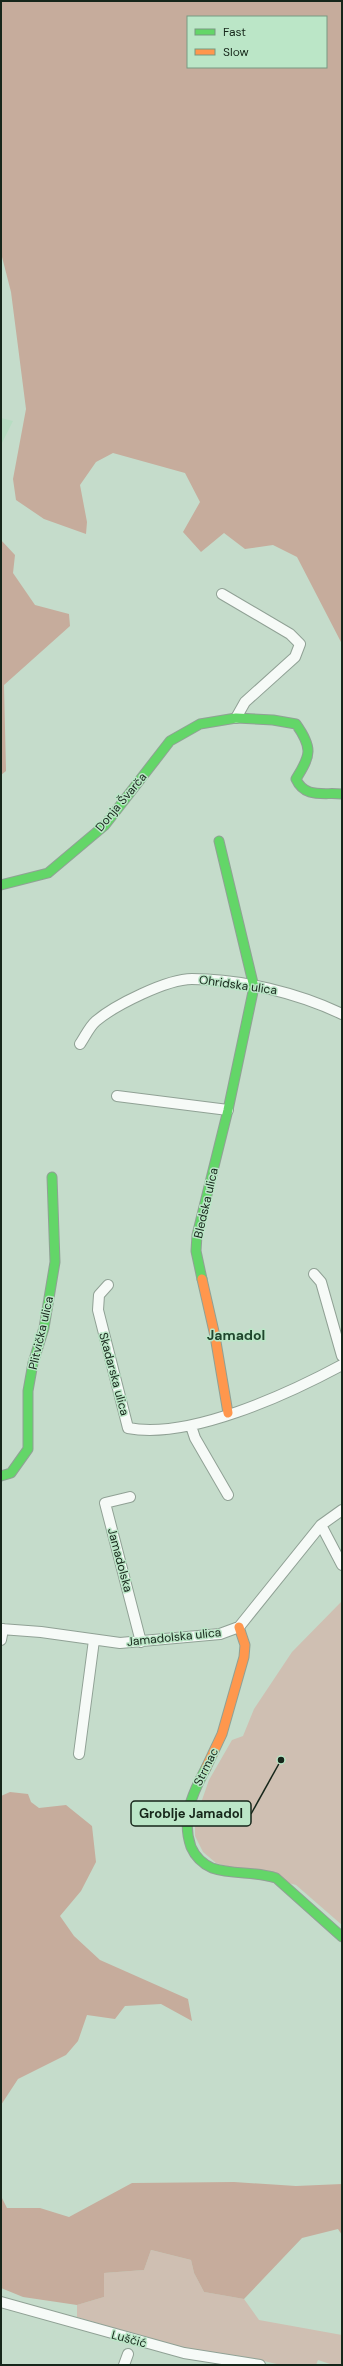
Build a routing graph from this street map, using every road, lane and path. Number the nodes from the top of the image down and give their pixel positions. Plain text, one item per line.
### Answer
1 (222, 594) dead end
2 (236, 718) junction
3 (342, 794) edge
4 (219, 841) dead end
5 (1, 885) edge
6 (254, 986) junction
7 (342, 1014) edge
8 (80, 1044) dead end
9 (117, 1096) dead end
10 (228, 1110) junction
11 (52, 1177) dead end
12 (314, 1274) dead end
13 (108, 1285) dead end
14 (342, 1356) edge
15 (342, 1366) edge
16 (228, 1413) junction
17 (190, 1426) junction
18 (1, 1476) edge
19 (228, 1495) dead end
20 (130, 1497) dead end
21 (342, 1510) edge
22 (321, 1525) junction
23 (342, 1565) edge
24 (239, 1627) junction
25 (2, 1629) edge
26 (1, 1640) edge
27 (94, 1640) junction
28 (141, 1642) junction
29 (80, 1754) dead end
30 (342, 1937) edge
31 (1, 2302) edge
32 (128, 2354) dead end
33 (124, 2365) edge
34 (260, 2365) edge

1 - 2 street
2 - 3 street, Donja Švarča
2 - 5 street, Donja Švarča
4 - 6 street, Bledska ulica
6 - 7 street, Ohridska ulica
6 - 8 street, Ohridska ulica
6 - 10 street, Bledska ulica
9 - 10 street
10 - 16 street, Bledska ulica
11 - 18 street, Plitvička ulica
12 - 14 street
13 - 17 street, Skadarska ulica
15 - 16 street, Skadarska ulica
16 - 17 street, Skadarska ulica
17 - 19 street
20 - 28 street, Jamadolska
21 - 22 street
22 - 23 street
22 - 24 street
24 - 28 street, Jamadolska ulica
24 - 30 street, Strmac
25 - 26 street
25 - 27 street, Jamadolska ulica
27 - 28 street, Jamadolska ulica
27 - 29 street
31 - 34 street, Luščić
32 - 33 street

